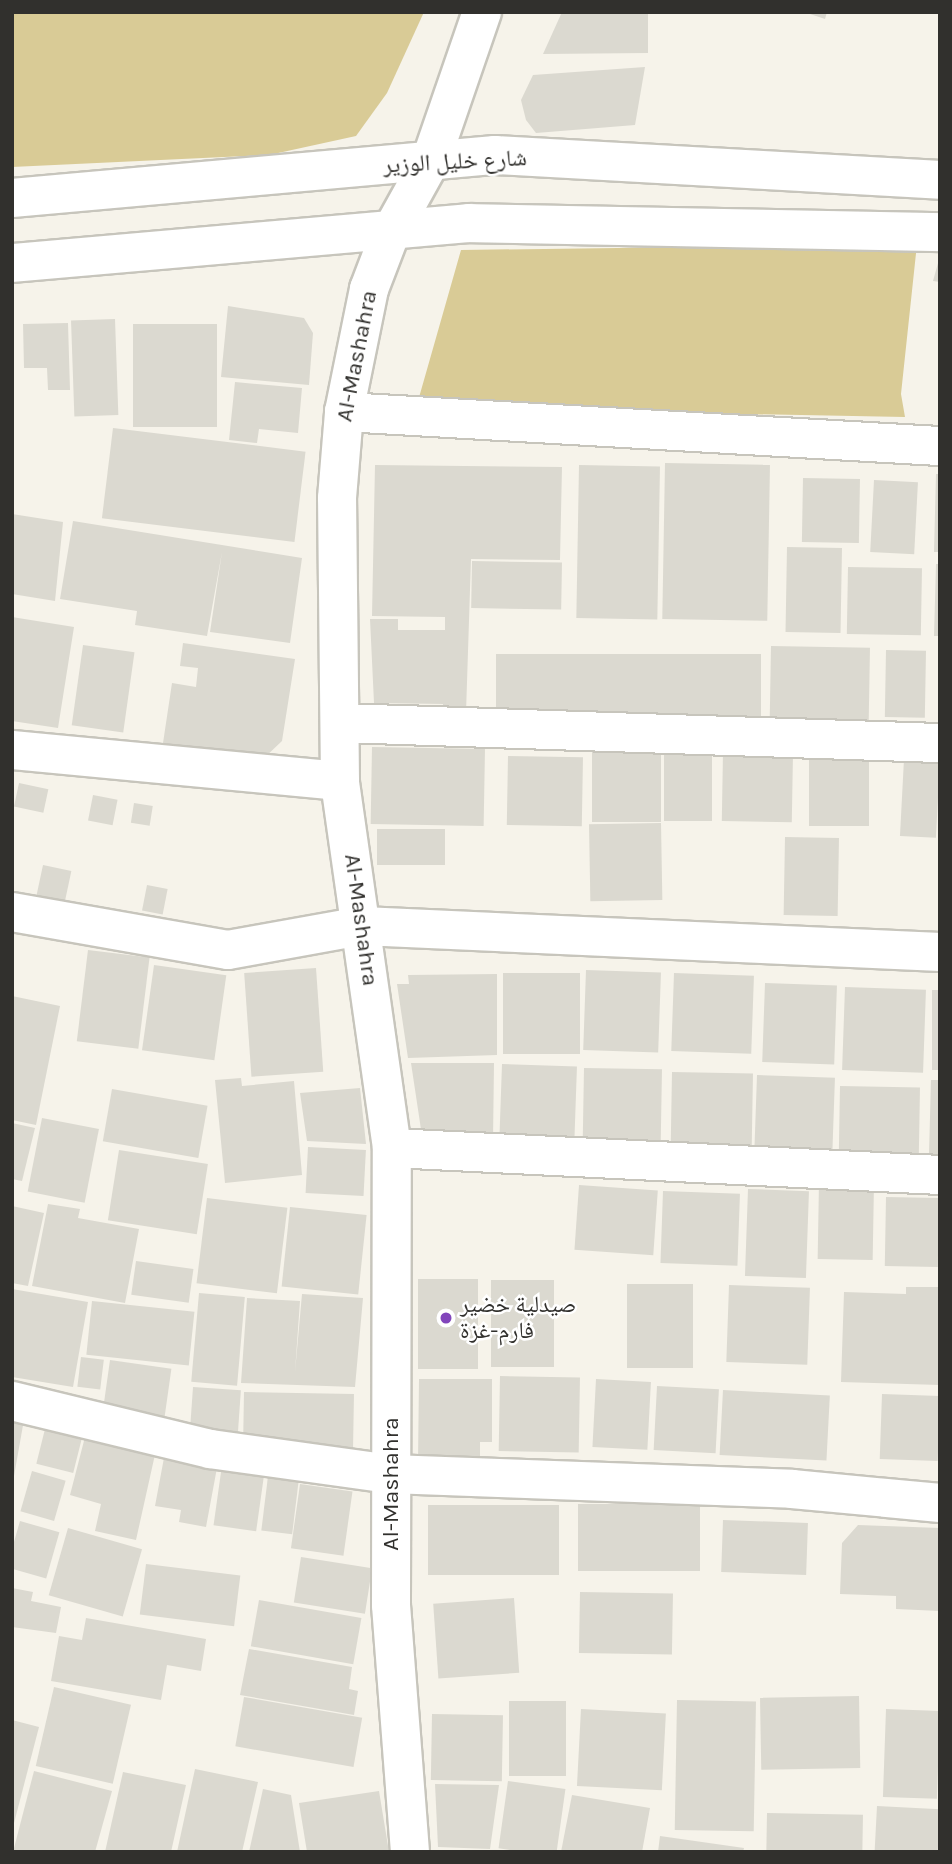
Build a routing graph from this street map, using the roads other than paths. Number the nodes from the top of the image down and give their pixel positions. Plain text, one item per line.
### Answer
1 (482, 12) edge
2 (431, 160) junction
3 (940, 180) edge
4 (12, 198) edge
5 (940, 232) edge
6 (390, 234) junction
7 (12, 263) edge
8 (344, 412) junction
9 (940, 446) edge
10 (342, 723) junction
11 (940, 743) edge
12 (12, 750) edge
13 (340, 781) junction
14 (12, 912) edge
15 (362, 926) junction
16 (940, 952) edge
17 (392, 1148) junction
18 (940, 1175) edge
19 (12, 1401) edge
20 (390, 1474) junction
21 (940, 1503) edge
22 (411, 1852) edge

1 - 2 street, Al-Mashahra
2 - 3 street, شارع خليل الوزير
2 - 4 street, شارع خليل الوزير
2 - 6 street, Al-Mashahra
5 - 6 street
6 - 7 street
6 - 8 street, Al-Mashahra
8 - 9 street
8 - 10 street, Al-Mashahra
10 - 11 street
10 - 13 street, Al-Mashahra
12 - 13 street
13 - 15 street, Al-Mashahra
14 - 15 street
15 - 16 street
15 - 17 street, Al-Mashahra
17 - 18 street
17 - 20 street, Al-Mashahra
19 - 20 street
20 - 21 street
20 - 22 street, Al-Mashahra

